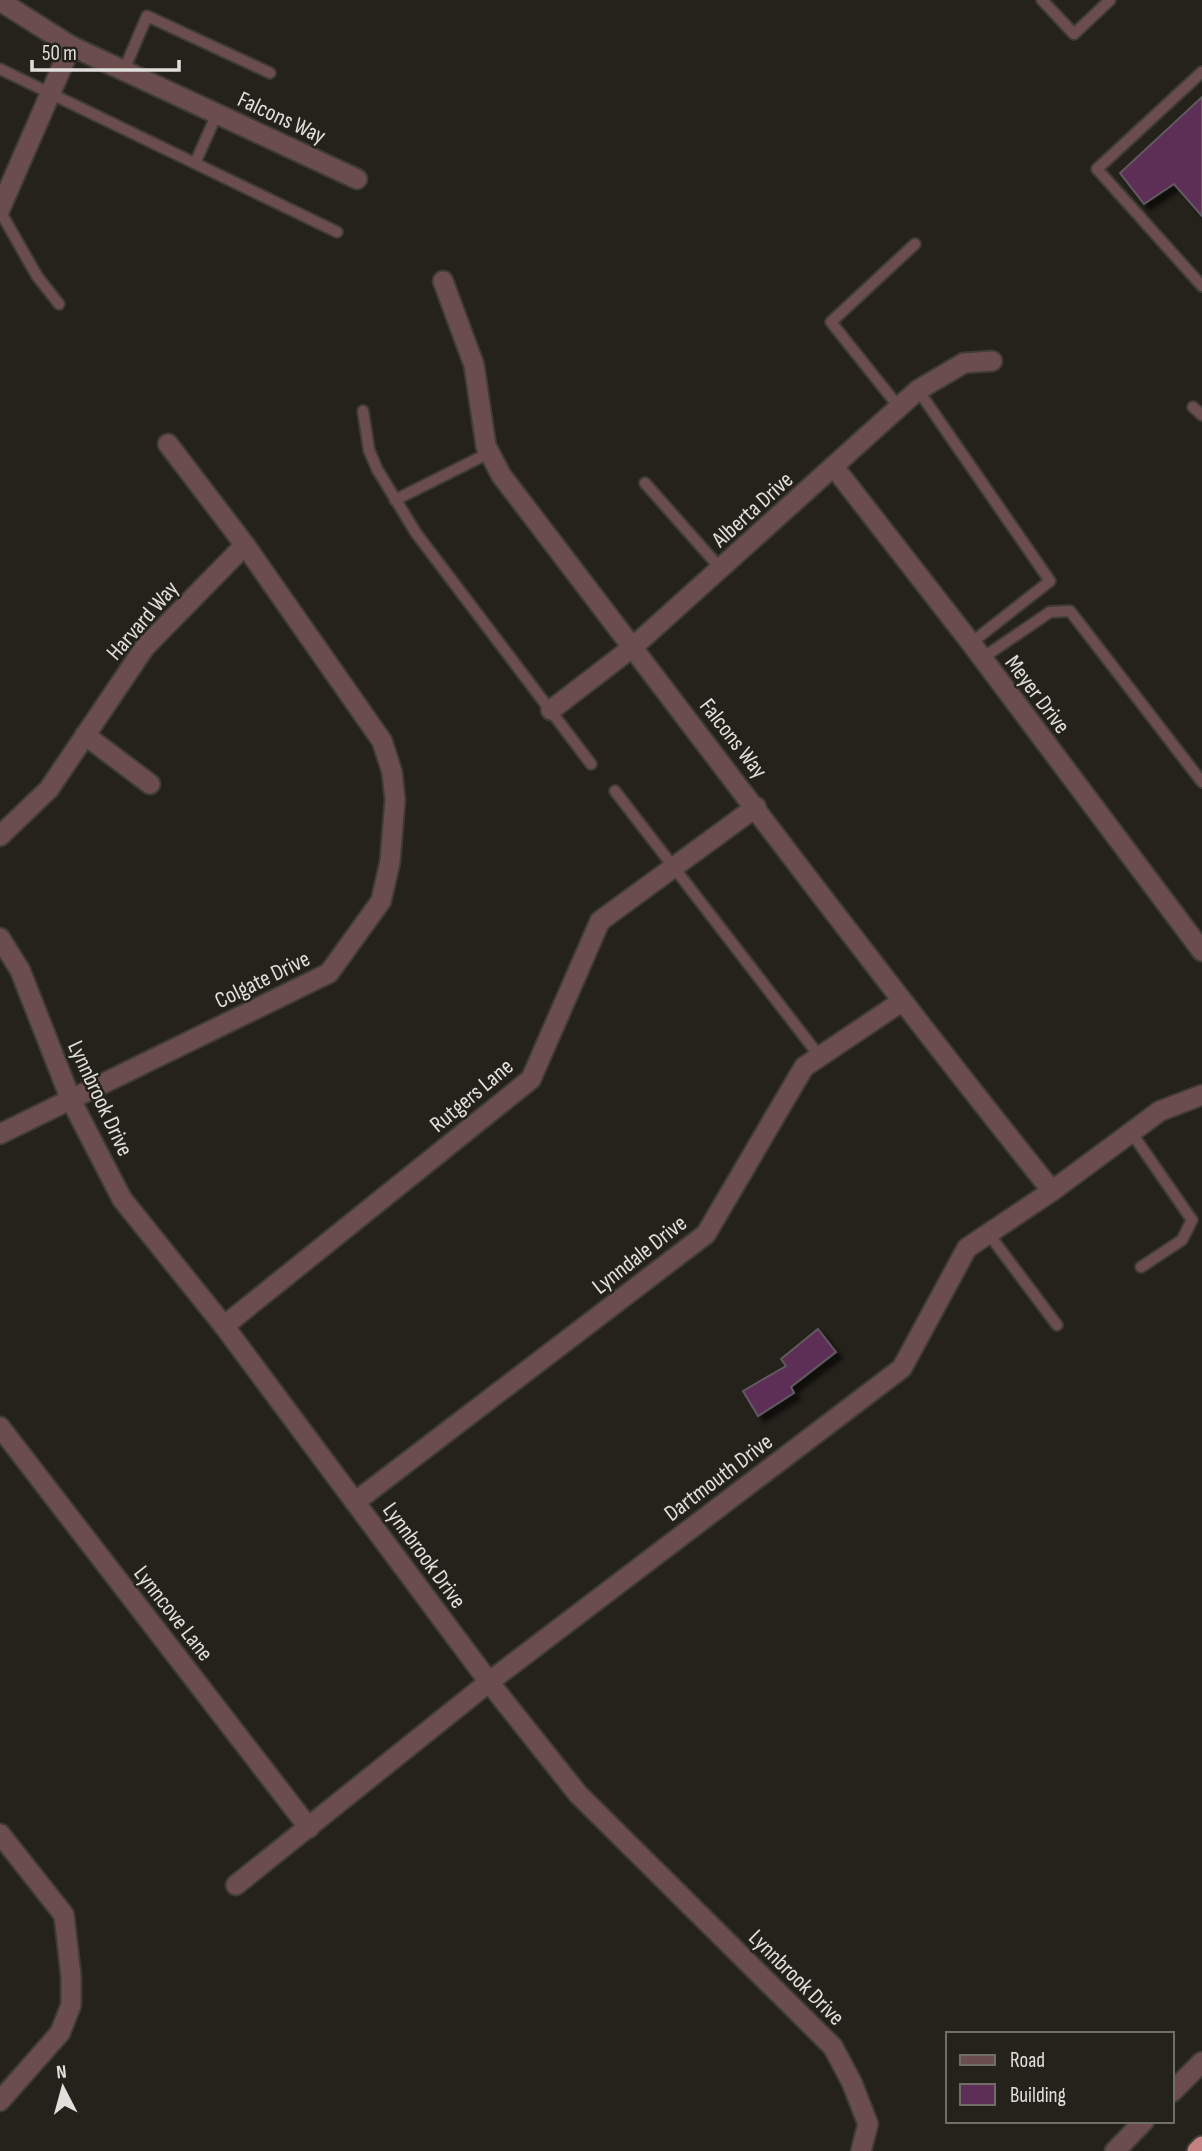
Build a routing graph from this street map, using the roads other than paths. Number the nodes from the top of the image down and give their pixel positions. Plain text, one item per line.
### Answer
1 (1042, 0) edge
2 (1110, 0) edge
3 (0, 1) edge
4 (71, 46) junction
5 (0, 69) edge
6 (124, 70) junction
7 (1202, 72) edge
8 (270, 73) dead end
9 (50, 93) junction
10 (217, 114) junction
11 (195, 163) junction
12 (357, 179) dead end
13 (0, 210) edge
14 (337, 232) dead end
15 (915, 244) dead end
16 (443, 281) dead end
17 (1202, 286) edge
18 (59, 304) dead end
19 (992, 361) dead end
20 (918, 390) junction
21 (898, 405) junction
22 (363, 411) dead end
23 (167, 444) dead end
24 (489, 453) junction
25 (834, 467) junction
26 (645, 482) dead end
27 (396, 500) junction
28 (245, 545) junction
29 (721, 569) junction
30 (633, 647) junction
31 (976, 651) junction
32 (551, 710) junction
33 (85, 735) junction
34 (591, 764) dead end
35 (1202, 782) edge
36 (150, 783) dead end
37 (615, 791) dead end
38 (756, 807) junction
39 (0, 836) edge
40 (675, 867) junction
41 (0, 938) edge
42 (1202, 951) edge
43 (901, 1002) junction
44 (820, 1056) junction
45 (1202, 1095) edge
46 (71, 1100) junction
47 (1131, 1132) junction
48 (0, 1134) edge
49 (1052, 1191) junction
50 (988, 1234) junction
51 (1141, 1267) dead end
52 (1056, 1325) dead end
53 (224, 1326) junction
54 (0, 1427) edge
55 (355, 1502) junction
56 (489, 1682) junction
57 (309, 1828) junction
58 (0, 1834) edge
59 (236, 1885) dead end
60 (1202, 2062) edge
61 (1174, 2090) edge
62 (0, 2101) edge
63 (1142, 2123) edge
64 (1202, 2146) edge
65 (861, 2151) edge
66 (1115, 2151) edge
67 (1197, 2151) edge

1 - 2 lane
3 - 4 street, Falcons Way
4 - 6 street, Falcons Way
4 - 9 street
5 - 9 lane
6 - 8 lane
6 - 10 street, Falcons Way
7 - 17 lane
9 - 11 lane
9 - 13 street
10 - 11 lane
10 - 12 street, Falcons Way
11 - 14 lane
13 - 18 lane
15 - 21 lane
16 - 24 street, Falcons Way
19 - 20 street, Alberta Drive
20 - 21 street, Alberta Drive
20 - 31 lane
21 - 25 street, Alberta Drive
22 - 27 lane
23 - 28 street, Colgate Drive
24 - 27 lane
24 - 30 street, Falcons Way
25 - 29 street, Alberta Drive
25 - 31 street, Meyer Drive
26 - 29 lane
27 - 32 lane
28 - 33 street, Harvard Way
28 - 46 street, Colgate Drive
29 - 30 street, Alberta Drive
30 - 32 street, Alberta Drive
30 - 38 street, Falcons Way
31 - 35 lane
31 - 42 street, Meyer Drive
32 - 34 lane
33 - 36 street
33 - 39 street, Harvard Way
37 - 40 lane
38 - 40 street, Rutgers Lane
38 - 43 street, Falcons Way
40 - 44 lane
40 - 53 street, Rutgers Lane
41 - 46 street, Lynnbrook Drive
43 - 44 street, Lynndale Drive
43 - 49 street, Falcons Way
44 - 55 street, Lynndale Drive
45 - 47 street, Dartmouth Drive
46 - 48 street, Colgate Drive
46 - 53 street, Lynnbrook Drive
47 - 49 street, Dartmouth Drive
47 - 51 lane
49 - 50 street, Dartmouth Drive
50 - 52 lane
50 - 56 street, Dartmouth Drive
53 - 55 street, Lynnbrook Drive
54 - 57 street, Lynncove Lane
55 - 56 street, Lynnbrook Drive
56 - 57 street, Dartmouth Drive
56 - 65 street, Lynnbrook Drive
57 - 59 street, Dartmouth Drive
58 - 62 street
60 - 61 street
63 - 66 street
64 - 67 highway

